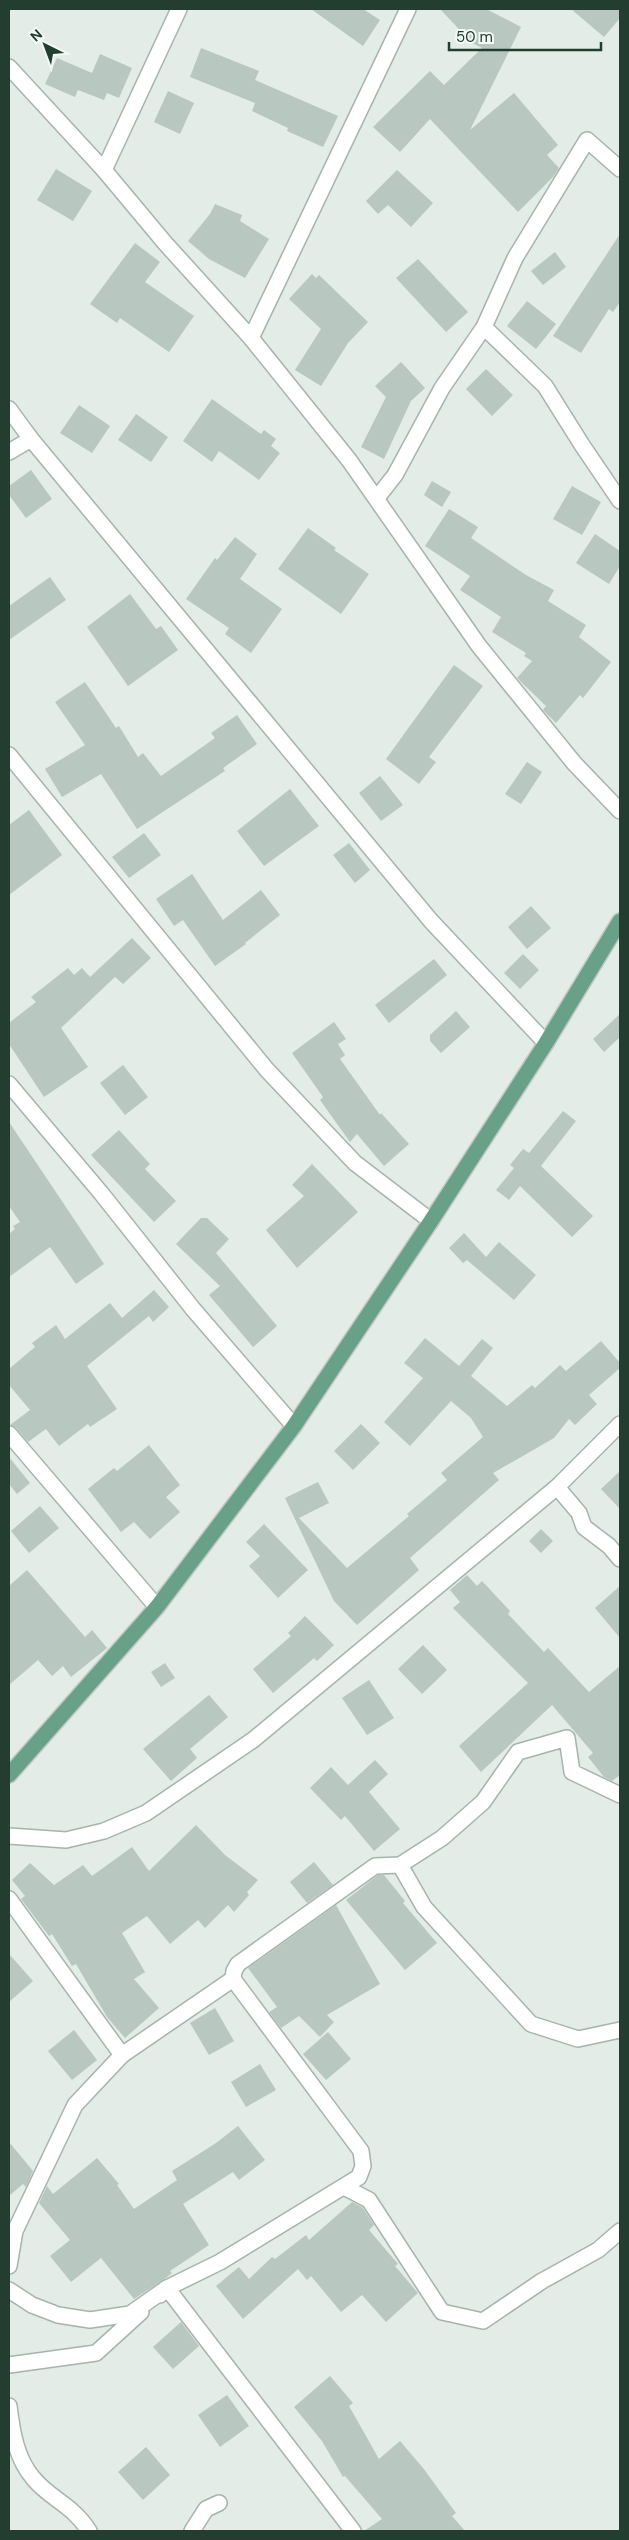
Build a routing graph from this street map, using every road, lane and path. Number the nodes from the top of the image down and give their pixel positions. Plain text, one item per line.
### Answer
1 (179, 9) edge
2 (408, 9) edge
3 (9, 67) edge
4 (620, 169) edge
5 (104, 170) junction
6 (484, 327) junction
7 (251, 338) junction
8 (9, 409) edge
9 (31, 439) junction
10 (9, 452) edge
11 (377, 498) junction
12 (620, 501) edge
13 (9, 755) edge
14 (15, 773) edge
15 (620, 810) edge
16 (620, 921) edge
17 (546, 1043) junction
18 (9, 1084) edge
19 (431, 1221) junction
20 (620, 1424) edge
21 (294, 1426) junction
22 (9, 1434) edge
23 (557, 1487) junction
24 (620, 1559) edge
25 (157, 1608) junction
26 (9, 1775) edge
27 (620, 1795) edge
28 (9, 1836) edge
29 (400, 1866) junction
30 (9, 1900) edge
31 (233, 1979) junction
32 (620, 2030) edge
33 (122, 2055) junction
34 (344, 2187) junction
35 (620, 2231) edge
36 (9, 2266) edge
37 (167, 2288) junction
38 (9, 2290) edge
39 (9, 2365) edge
40 (9, 2417) edge
41 (219, 2504) dead end
42 (89, 2531) edge
43 (192, 2531) edge
44 (353, 2531) edge

1 - 5 street
2 - 7 street
3 - 5 street
4 - 6 street
5 - 7 street
6 - 11 street
6 - 12 street
7 - 11 street
8 - 9 street
9 - 10 street
9 - 17 street
11 - 15 street
13 - 14 street
14 - 19 street
16 - 17 main road
17 - 19 main road
18 - 21 street
19 - 21 main road
20 - 23 street
21 - 25 main road
22 - 25 street
23 - 24 street
23 - 28 street
25 - 26 main road
27 - 29 street
29 - 31 street
29 - 32 street
30 - 33 street
31 - 33 street
31 - 34 street
33 - 36 street
34 - 35 street
34 - 37 street
37 - 38 street
37 - 39 street
37 - 44 street
40 - 42 street
41 - 43 street

